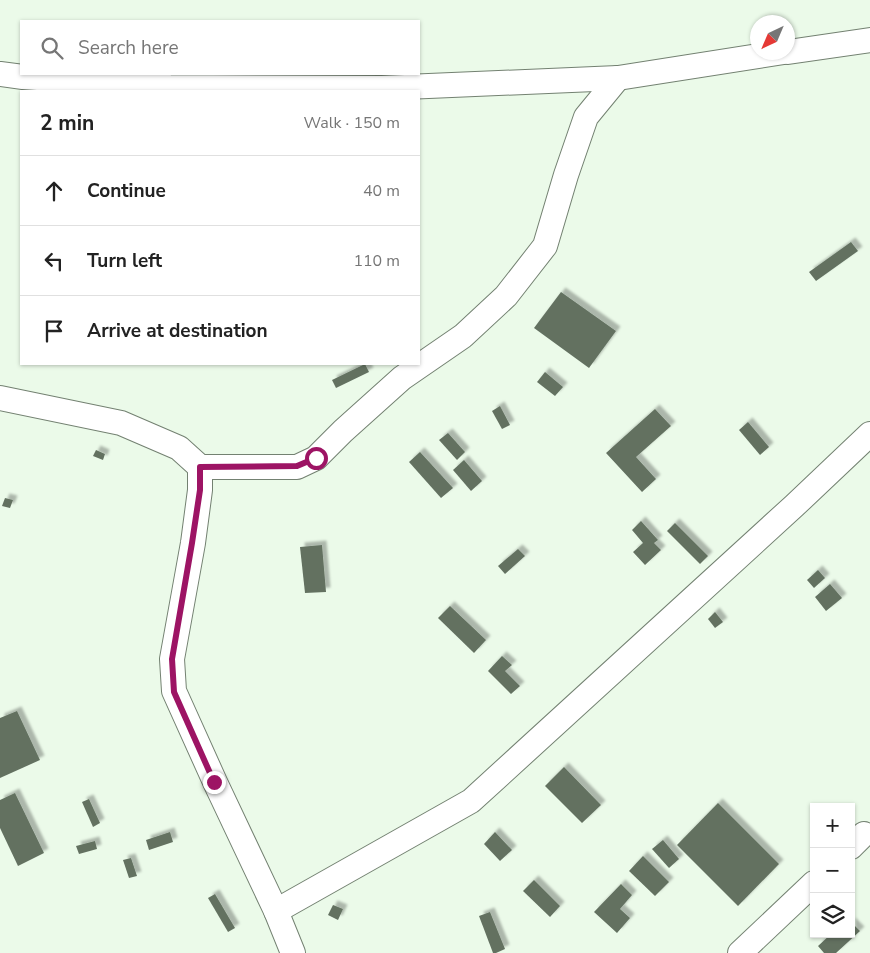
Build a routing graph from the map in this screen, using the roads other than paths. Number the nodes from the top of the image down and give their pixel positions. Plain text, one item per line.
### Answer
1 (870, 40) edge
2 (795, 51) edge
3 (750, 58) edge
4 (0, 74) edge
5 (618, 78) junction
6 (0, 398) edge
7 (870, 434) edge
8 (200, 467) junction
9 (810, 887) edge
10 (276, 911) junction
11 (293, 953) edge
12 (740, 953) edge

1 - 2 street
3 - 5 street
4 - 5 street
5 - 8 street
6 - 8 street
7 - 10 street
8 - 10 street
9 - 12 street
10 - 11 street

